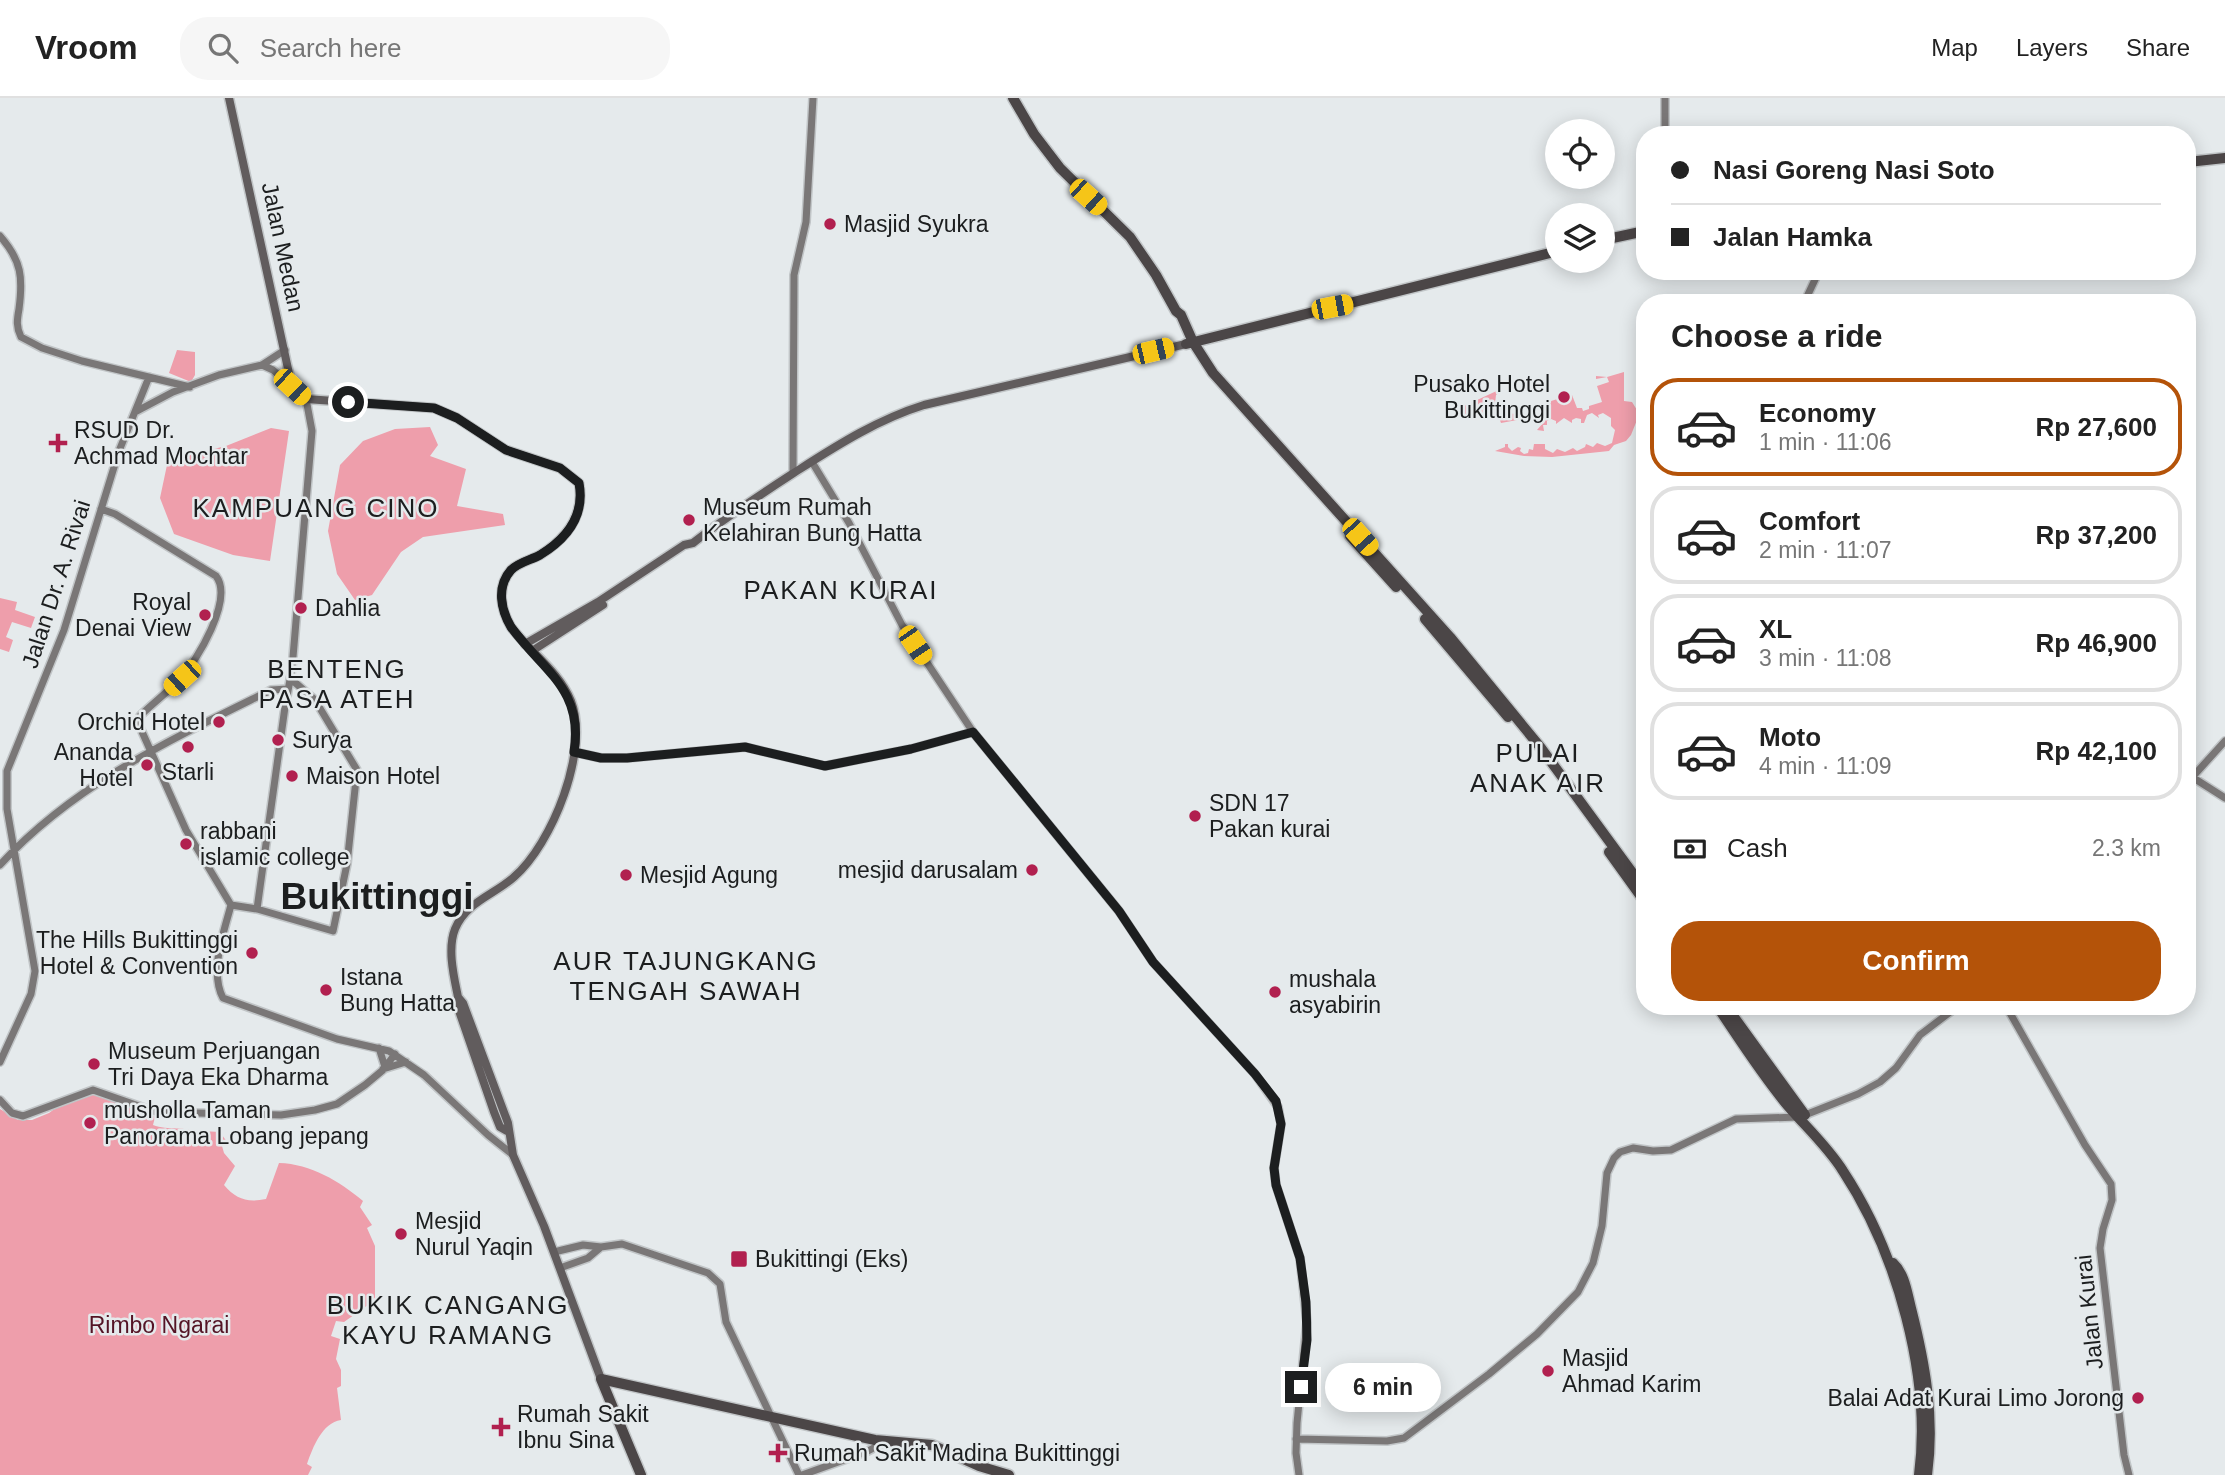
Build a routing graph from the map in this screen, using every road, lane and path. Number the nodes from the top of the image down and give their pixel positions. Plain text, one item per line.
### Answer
1 (229, 98) edge
2 (813, 98) edge
3 (1013, 98) edge
4 (1665, 98) edge
5 (1665, 126) edge
6 (2225, 158) edge
7 (2196, 161) edge
8 (1636, 233) edge
9 (0, 236) edge
10 (1615, 237) edge
11 (1545, 254) edge
12 (1189, 343) junction
13 (285, 350) junction
14 (262, 365) junction
15 (149, 377) junction
16 (190, 387) junction
17 (292, 387) junction
18 (306, 399) junction
19 (136, 412) junction
20 (812, 462) junction
21 (793, 473) junction
22 (101, 509) junction
23 (693, 543) junction
24 (525, 644) junction
25 (532, 651) junction
26 (290, 679) junction
27 (288, 689) junction
28 (973, 732) junction
29 (2225, 741) edge
30 (149, 751) junction
31 (574, 752) junction
32 (2196, 772) edge
33 (2196, 782) edge
34 (2225, 798) edge
35 (14, 850) junction
36 (1618, 859) junction
37 (0, 865) edge
38 (1636, 880) edge
39 (1636, 888) edge
40 (231, 905) junction
41 (257, 909) junction
42 (1725, 1015) edge
43 (1730, 1015) edge
44 (1946, 1015) edge
45 (2011, 1015) edge
46 (1737, 1029) junction
47 (379, 1048) junction
48 (395, 1054) junction
49 (0, 1062) edge
50 (406, 1062) junction
51 (384, 1068) junction
52 (0, 1100) edge
53 (1802, 1116) junction
54 (513, 1155) junction
55 (601, 1247) junction
56 (554, 1252) junction
57 (1892, 1264) junction
58 (560, 1268) junction
59 (601, 1379) junction
60 (773, 1418) junction
61 (1296, 1438) junction
62 (885, 1442) junction
63 (641, 1475) edge
64 (800, 1475) edge
65 (1009, 1475) edge
66 (1299, 1475) edge
67 (1921, 1475) edge
68 (2129, 1475) edge

1 - 13 main road, Jalan Medan
2 - 21 street
3 - 12 highway
4 - 5 street
6 - 7 highway
8 - 10 highway
9 - 15 street
11 - 12 highway
12 - 20 main road
12 - 36 highway
13 - 14 street
13 - 17 main road, Jalan Medan
14 - 16 street
14 - 17 street
15 - 16 street
15 - 19 street, Jalan Dr. A. Rivai
16 - 19 street
17 - 18 main road
18 - 24 main road
18 - 26 street
19 - 22 street, Jalan Dr. A. Rivai
20 - 21 main road
20 - 28 street
21 - 23 main road
22 - 30 street
22 - 35 street, Jalan Dr. A. Rivai
23 - 24 main road
23 - 25 main road
24 - 25 main road
25 - 31 main road
26 - 27 street
26 - 41 street
27 - 30 street
27 - 41 street
28 - 31 street
28 - 61 street
29 - 32 street
30 - 35 street
30 - 40 street
31 - 54 main road
33 - 34 street
35 - 37 street
35 - 49 street, Jalan Dr. A. Rivai
36 - 38 highway
36 - 39 highway
40 - 41 street
40 - 47 street
42 - 46 highway
43 - 46 highway
44 - 53 street
45 - 68 street, Jalan Kurai
46 - 53 highway
47 - 48 street
47 - 51 street
48 - 50 street
48 - 51 street
50 - 51 street
50 - 54 street
51 - 52 street
53 - 57 highway
53 - 61 street
54 - 56 main road
55 - 56 street
55 - 58 street
55 - 60 street
56 - 58 main road
57 - 67 highway
57 - 67 highway
58 - 59 main road
59 - 60 highway
59 - 63 highway
60 - 62 highway
60 - 64 street
61 - 66 street
62 - 64 street
62 - 65 highway

